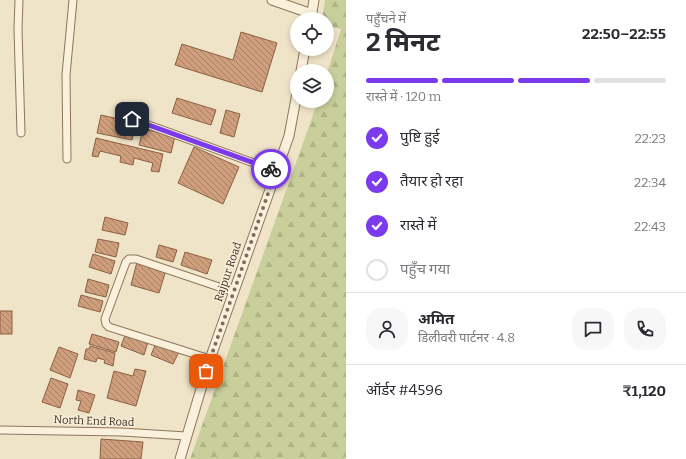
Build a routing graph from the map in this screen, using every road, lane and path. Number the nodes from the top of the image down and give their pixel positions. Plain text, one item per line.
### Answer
1 (19, 0) edge
2 (73, 0) edge
3 (272, 0) edge
4 (314, 0) edge
5 (302, 12) edge
6 (312, 12) edge
7 (294, 108) edge
8 (132, 119) dead end
9 (21, 133) dead end
10 (67, 158) dead end
11 (276, 171) junction
12 (234, 292) junction
13 (210, 359) junction
14 (0, 430) edge
15 (186, 436) junction
16 (180, 459) edge

1 - 9 street
2 - 10 street
3 - 5 street
4 - 6 street
7 - 11 street, Rajpur Road
8 - 11 street
11 - 12 street, Rajpur Road
12 - 13 street, Rajpur Road
12 - 13 street
13 - 15 street, Rajpur Road
14 - 15 street, North End Road
15 - 16 street, Rajpur Road

